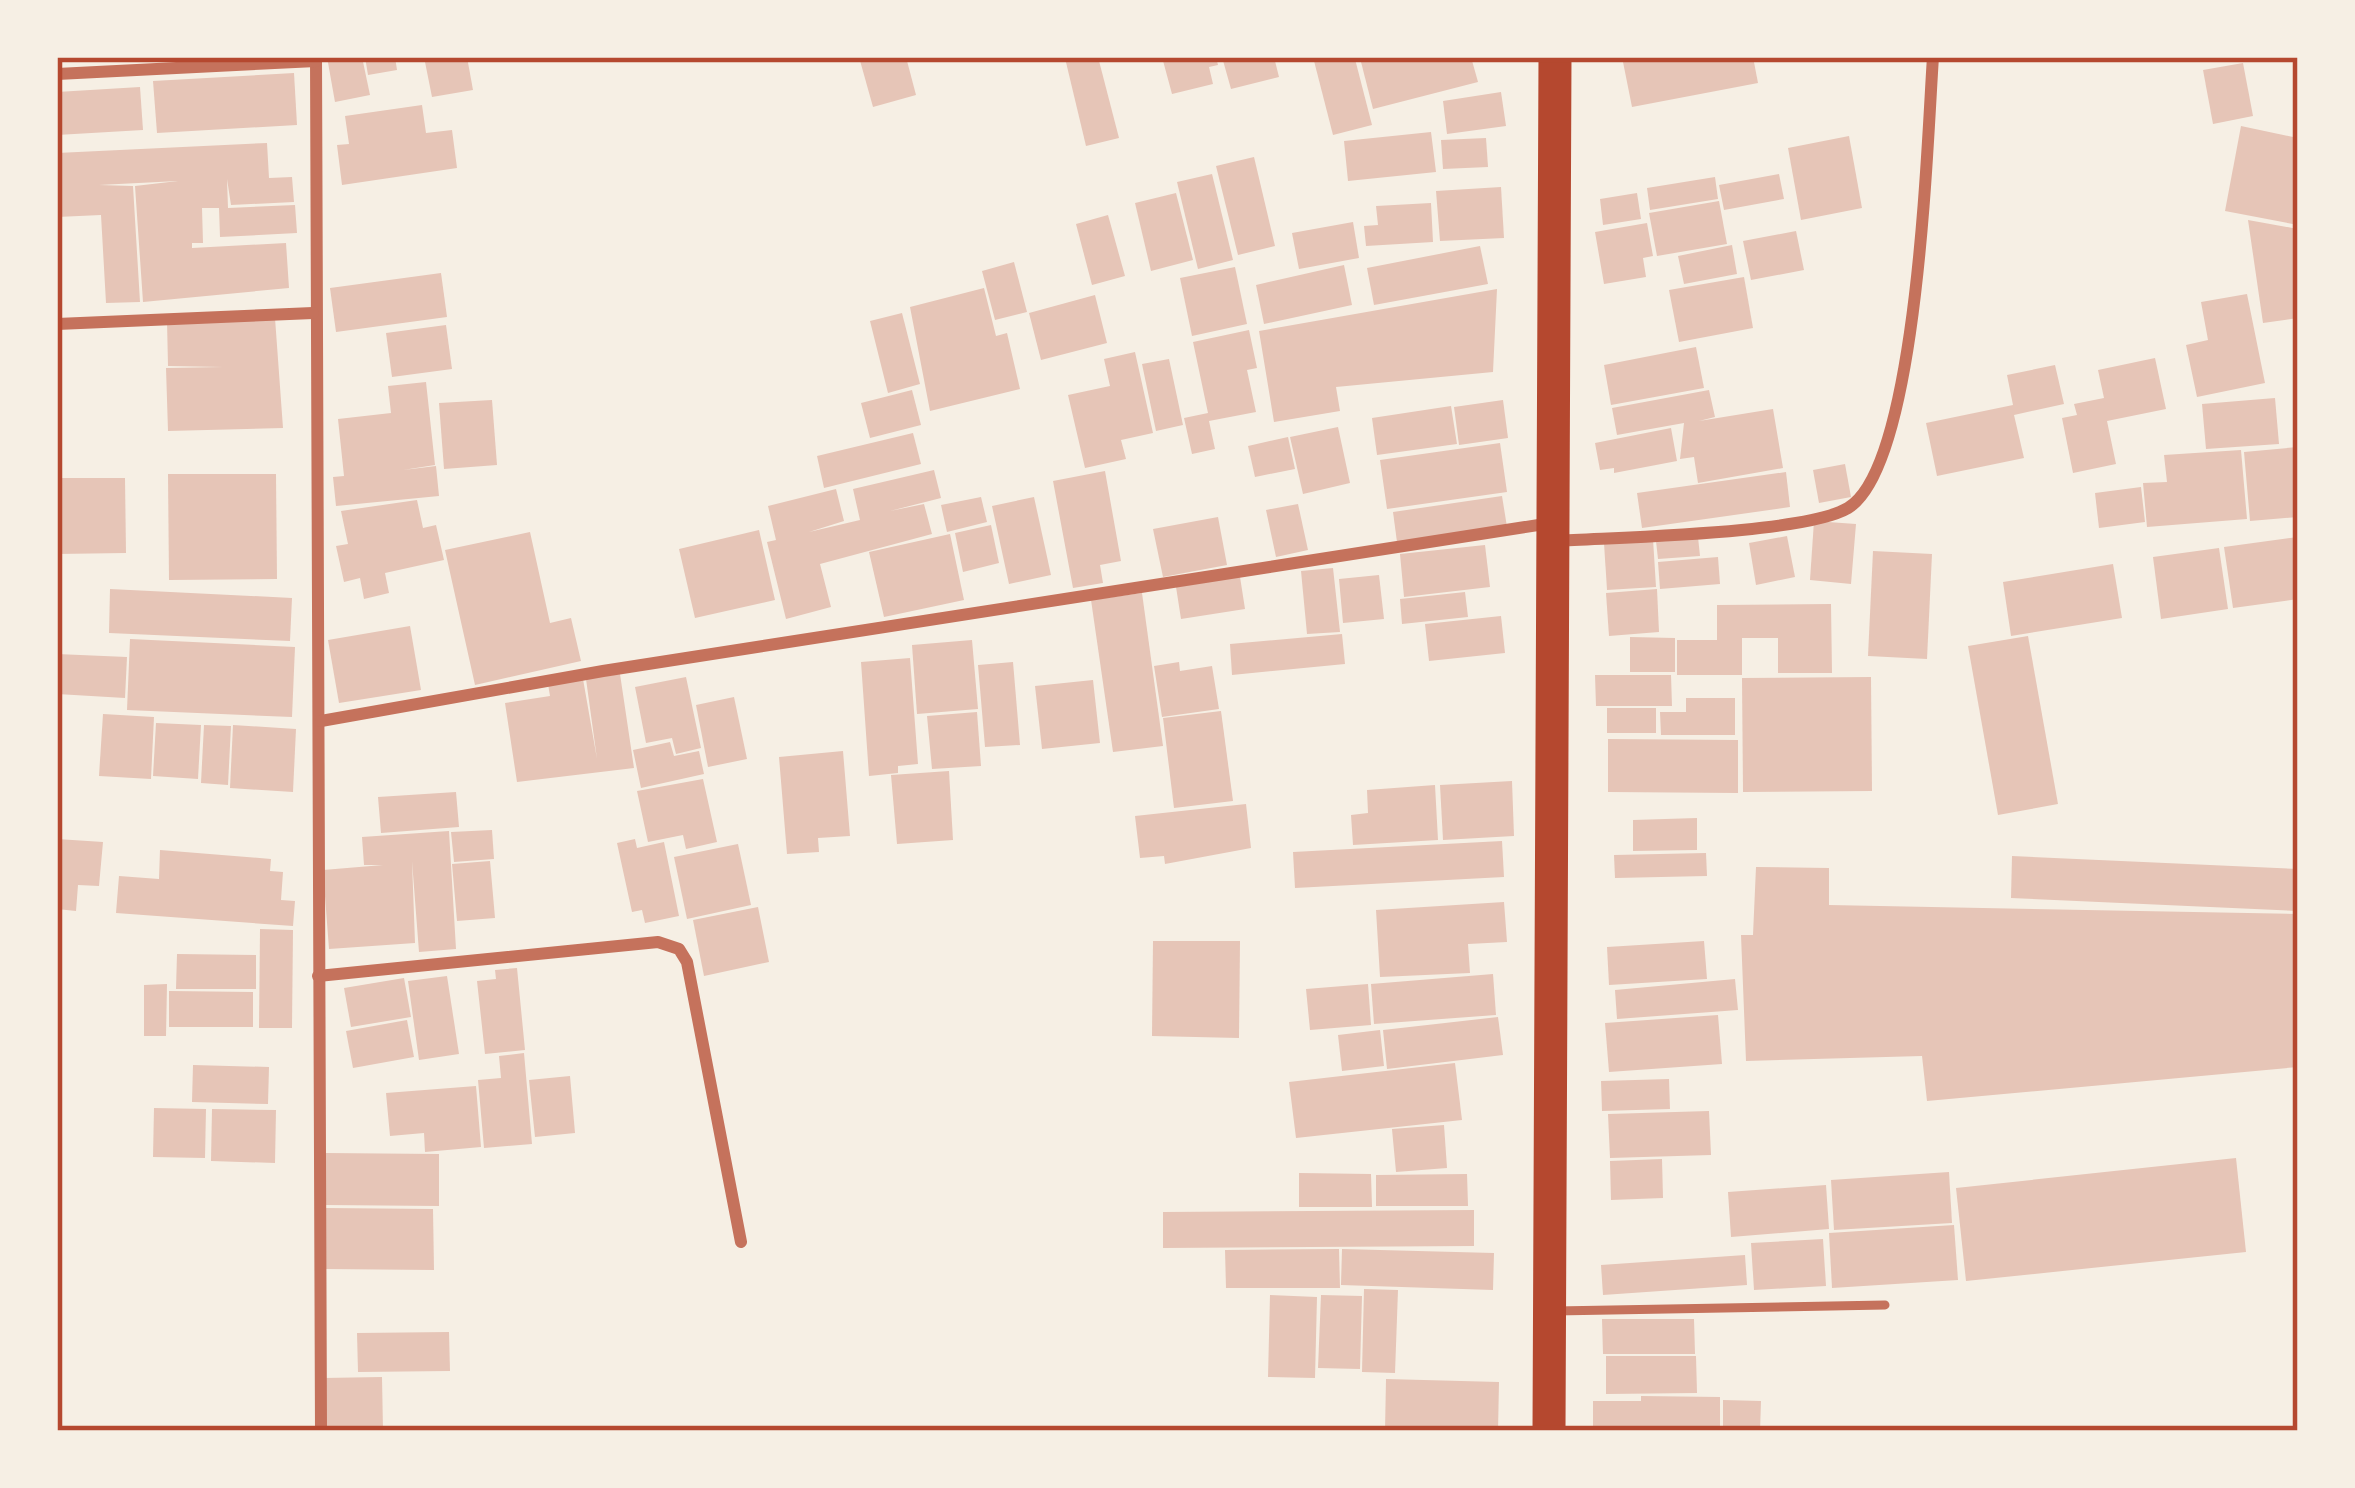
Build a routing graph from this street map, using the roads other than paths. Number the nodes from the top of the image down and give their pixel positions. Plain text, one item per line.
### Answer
1 (1555, 57) edge
2 (1933, 57) edge
3 (316, 59) edge
4 (57, 74) edge
5 (313, 313) junction
6 (57, 324) edge
7 (1555, 532) junction
8 (320, 721) junction
9 (318, 976) junction
10 (741, 1242) dead end
11 (1885, 1305) dead end
12 (1550, 1311) junction
13 (320, 1431) edge
14 (1549, 1431) edge

1 - 7 highway
2 - 7 street
3 - 4 street
3 - 5 street
5 - 6 street
5 - 8 street
7 - 8 street
7 - 12 highway
8 - 9 street
9 - 10 street
9 - 13 street
11 - 12 lane
12 - 14 highway

